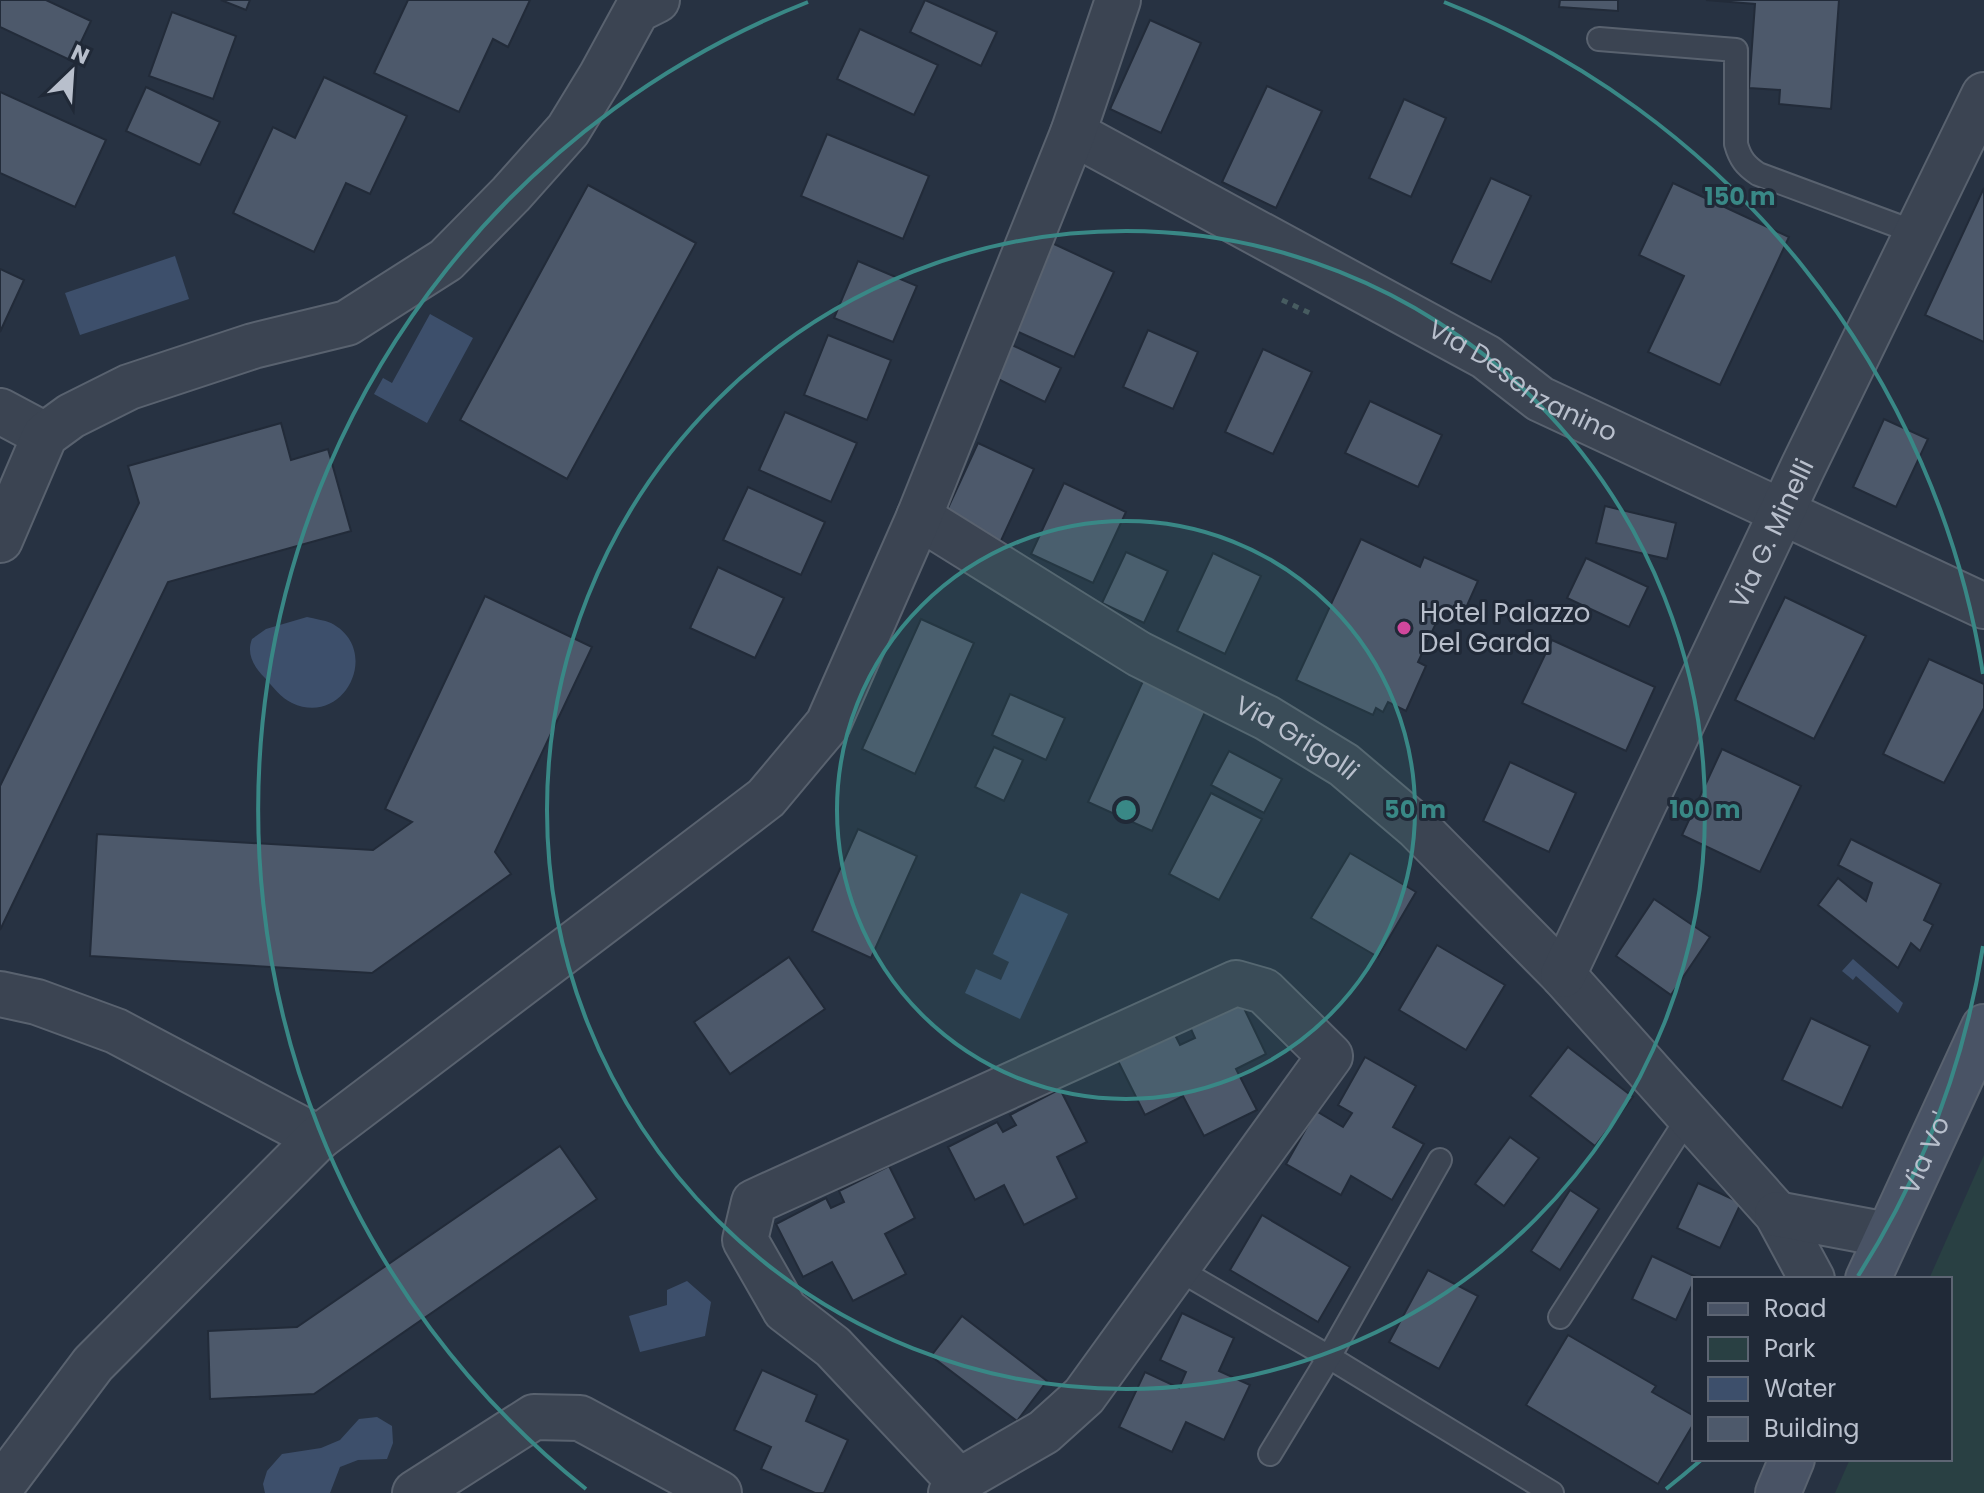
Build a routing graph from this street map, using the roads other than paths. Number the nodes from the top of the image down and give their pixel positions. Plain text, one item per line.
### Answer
1 (1118, 0) edge
2 (643, 3) edge
3 (1599, 39) dead end
4 (1984, 95) edge
5 (1073, 133) junction
6 (1917, 233) junction
7 (0, 411) edge
8 (45, 435) junction
9 (1783, 511) junction
10 (919, 517) junction
11 (0, 540) edge
12 (1984, 606) edge
13 (1563, 975) junction
14 (0, 994) edge
15 (1984, 1027) edge
16 (1689, 1116) junction
17 (318, 1138) junction
18 (1440, 1160) dead end
19 (1777, 1214) junction
20 (1888, 1235) junction
21 (1176, 1268) junction
22 (1811, 1277) edge
23 (1869, 1277) edge
24 (1560, 1317) dead end
25 (1329, 1357) junction
26 (1270, 1454) dead end
27 (1791, 1461) edge
28 (955, 1487) edge
29 (0, 1488) edge
30 (415, 1493) edge
31 (719, 1493) edge
32 (1552, 1493) edge
33 (1778, 1493) edge

1 - 5 street
2 - 8 street
3 - 6 lane
4 - 6 street, Via G. Minelli
5 - 9 street, Via Desenzanino
5 - 10 street
6 - 9 street, Via G. Minelli
7 - 8 street
8 - 11 street
9 - 12 street, Via Desenzanino
9 - 13 street, Via G. Minelli
10 - 13 street, Via Grigolli
10 - 17 street
13 - 16 street, Via Grigolli
14 - 17 street
15 - 20 street, Via Vo'
16 - 19 street, Via Grigolli
16 - 24 lane
17 - 29 street
18 - 25 lane
19 - 20 street
19 - 22 street, Via Grigolli
20 - 23 street, Via Vo'
21 - 25 lane
21 - 28 street
21 - 28 street
25 - 26 lane
25 - 32 lane
27 - 33 street
30 - 31 street

